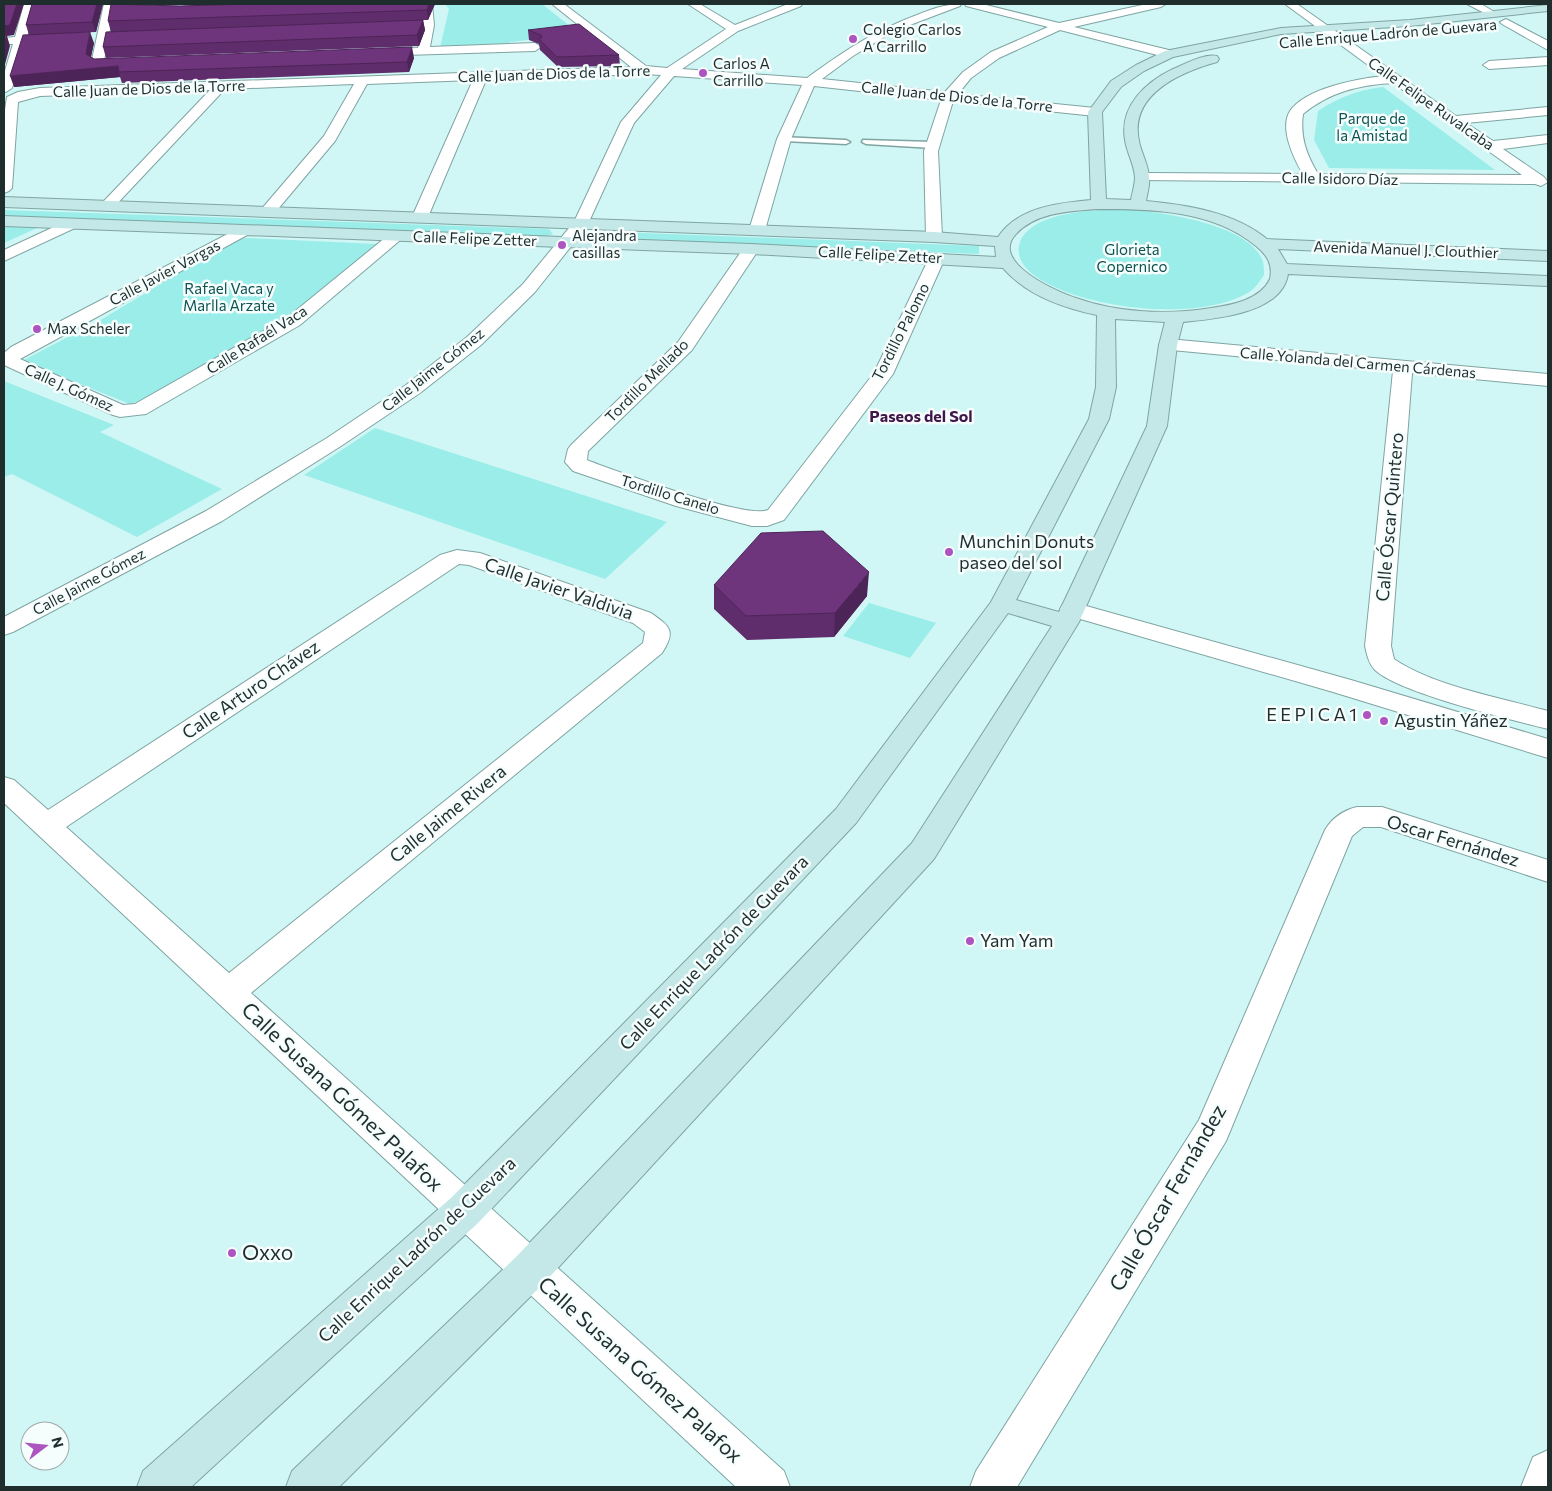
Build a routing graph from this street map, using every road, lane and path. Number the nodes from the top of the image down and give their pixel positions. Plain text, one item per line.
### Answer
1 (30, 4) edge
2 (426, 4) edge
3 (557, 4) edge
4 (693, 4) edge
5 (797, 4) edge
6 (956, 4) edge
7 (970, 4) edge
8 (1161, 4) edge
9 (1291, 4) edge
10 (1473, 4) edge
11 (111, 7) edge
12 (1548, 8) edge
13 (1492, 14) junction
14 (11, 18) edge
15 (27, 18) junction
16 (1548, 18) edge
17 (1506, 22) junction
18 (1057, 27) junction
19 (1323, 28) junction
20 (734, 29) junction
21 (1336, 37) junction
22 (75, 38) edge
23 (20, 40) junction
24 (4, 41) edge
25 (1548, 46) edge
26 (535, 47) edge
27 (423, 51) junction
28 (364, 54) edge
29 (1169, 54) junction
30 (1548, 61) edge
31 (137, 62) edge
32 (1489, 64) dead end
33 (643, 70) junction
34 (671, 71) junction
35 (7, 74) edge
36 (481, 76) junction
37 (1396, 79) junction
38 (362, 81) junction
39 (810, 82) junction
40 (220, 87) junction
41 (9, 94) junction
42 (948, 97) junction
43 (1548, 111) edge
44 (1096, 112) junction
45 (1453, 120) junction
46 (784, 139) junction
47 (1548, 139) edge
48 (846, 142) dead end
49 (866, 142) dead end
50 (933, 145) junction
51 (1490, 146) junction
52 (1548, 168) edge
53 (1525, 170) junction
54 (1142, 177) junction
55 (1313, 178) junction
56 (1544, 184) edge
57 (4, 188) edge
58 (4, 202) edge
59 (1098, 204) junction
60 (1138, 204) junction
61 (108, 205) junction
62 (267, 212) junction
63 (420, 217) junction
64 (4, 221) edge
65 (581, 223) junction
66 (70, 224) junction
67 (757, 230) junction
68 (243, 231) junction
69 (397, 236) junction
70 (934, 237) junction
71 (1002, 242) junction
72 (566, 243) junction
73 (1265, 244) junction
74 (752, 249) junction
75 (4, 256) edge
76 (1548, 256) edge
77 (937, 258) junction
78 (1006, 263) junction
79 (1280, 269) junction
80 (1548, 281) edge
81 (1106, 311) junction
82 (1175, 317) junction
83 (1168, 345) junction
84 (9, 358) joint
85 (1403, 368) junction
86 (1548, 380) edge
87 (133, 412) joint
88 (576, 462) joint
89 (766, 519) joint
90 (457, 557) joint
91 (1002, 604) junction
92 (1069, 616) junction
93 (4, 627) edge
94 (658, 630) joint
95 (1384, 664) junction
96 (1342, 686) junction
97 (1548, 720) edge
98 (1548, 749) edge
99 (4, 787) edge
100 (1357, 817) joint
101 (47, 825) junction
102 (1548, 871) edge
103 (228, 993) junction
104 (465, 1210) junction
105 (530, 1270) junction
106 (1548, 1472) edge
107 (159, 1487) edge
108 (308, 1487) edge
109 (768, 1487) edge
110 (992, 1487) edge
111 (1543, 1487) edge

1 - 15 street
2 - 27 street
3 - 33 street
4 - 20 street
5 - 20 street, Calle Jaime Gómez
6 - 39 street
7 - 18 street
8 - 18 street
9 - 19 street, Calle Felipe Ruvalcaba
10 - 13 street
11 - 31 street
12 - 13 street, Calle Enrique Ladrón de Guevara
13 - 19 street, Calle Enrique Ladrón de Guevara
14 - 15 street
15 - 23 street
16 - 17 street, Calle Enrique Ladrón de Guevara
17 - 21 street, Calle Enrique Ladrón de Guevara
17 - 25 street
18 - 29 street
18 - 42 street
19 - 21 street, Calle Felipe Ruvalcaba
19 - 29 street, Calle Enrique Ladrón de Guevara
20 - 34 street, Calle Jaime Gómez
21 - 37 street, Calle Felipe Ruvalcaba
21 - 54 street, Calle Enrique Ladrón de Guevara
22 - 23 street
23 - 24 street
23 - 35 street
26 - 27 street
27 - 28 street
29 - 44 street, Calle Enrique Ladrón de Guevara
30 - 32 street
33 - 34 street, Calle Juan de Dios de la Torre
33 - 36 street, Calle Juan de Dios de la Torre
34 - 39 street, Calle Juan de Dios de la Torre
34 - 65 street, Calle Jaime Gómez
35 - 41 street
36 - 38 street, Calle Juan de Dios de la Torre
36 - 63 street
37 - 45 street, Calle Felipe Ruvalcaba
37 - 55 street
38 - 40 street, Calle Juan de Dios de la Torre
38 - 62 street
39 - 42 street, Calle Juan de Dios de la Torre
39 - 46 street
40 - 41 street, Calle Juan de Dios de la Torre
40 - 61 street
41 - 57 street
42 - 44 street, Calle Juan de Dios de la Torre
42 - 50 street
43 - 45 street
44 - 59 street
45 - 51 street, Calle Felipe Ruvalcaba
46 - 48 lane
46 - 67 street
47 - 51 street
49 - 50 lane
50 - 70 street
51 - 53 street, Calle Felipe Ruvalcaba
52 - 53 street
53 - 56 street, Calle Felipe Ruvalcaba
54 - 55 street, Calle Isidoro Díaz
54 - 60 street, Calle Enrique Ladrón de Guevara
55 - 56 street, Calle Isidoro Díaz
58 - 61 street, Calle Felipe Zetter
59 - 60 street
59 - 71 street
60 - 73 street
61 - 62 street, Calle Felipe Zetter
62 - 63 street, Calle Felipe Zetter
63 - 65 street, Calle Felipe Zetter
64 - 66 street, Calle Felipe Zetter
65 - 67 street, Calle Felipe Zetter
65 - 72 street, Calle Jaime Gómez
66 - 68 street, Calle Felipe Zetter
66 - 75 street
67 - 70 street, Calle Felipe Zetter
68 - 69 street, Calle Felipe Zetter
68 - 84 street, Calle Javier Vargas
69 - 72 street, Calle Felipe Zetter
69 - 87 street, Calle Rafaél Vaca
70 - 71 street, Calle Felipe Zetter
71 - 78 street
72 - 74 street, Calle Felipe Zetter
72 - 93 street, Calle Jaime Gómez
73 - 76 street, Avenida Manuel J. Clouthier
73 - 79 street
74 - 77 street, Calle Felipe Zetter
74 - 88 street, Tordillo Mellado
77 - 78 street, Calle Felipe Zetter
77 - 89 street, Tordillo Palomo
78 - 81 street
79 - 80 street, Avenida Manuel J. Clouthier
79 - 82 street
81 - 82 street
81 - 91 street, Calle Enrique Ladrón de Guevara
82 - 83 street
83 - 85 street, Calle Yolanda del Carmen Cárdenas
83 - 92 street
84 - 87 street, Calle J. Gómez
85 - 86 street, Calle Yolanda del Carmen Cárdenas
85 - 95 street, Calle Óscar Quintero
88 - 89 street, Tordillo Canelo
90 - 94 street, Calle Javier Valdivia
90 - 101 street, Calle Arturo Chávez
91 - 92 street
91 - 104 street, Calle Enrique Ladrón de Guevara
92 - 96 street
92 - 105 street
94 - 103 street, Calle Jaime Rivera
95 - 96 street
95 - 97 street
96 - 98 street
99 - 101 street, Calle Susana Gómez Palafox
100 - 102 street, Oscar Fernández
100 - 110 street, Calle Óscar Fernández
101 - 103 street, Calle Susana Gómez Palafox
103 - 104 street, Calle Susana Gómez Palafox
104 - 105 street, Calle Susana Gómez Palafox
104 - 107 street, Calle Enrique Ladrón de Guevara
105 - 108 street
105 - 109 street, Calle Susana Gómez Palafox
106 - 111 street

